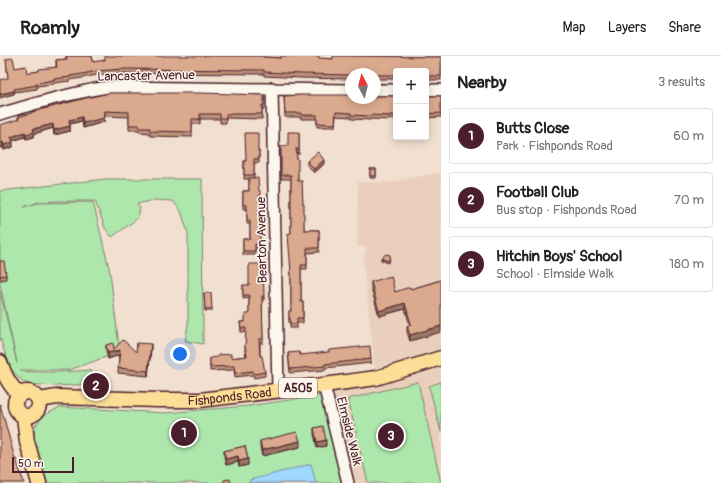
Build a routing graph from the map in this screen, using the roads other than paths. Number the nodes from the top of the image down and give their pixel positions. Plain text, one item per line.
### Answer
1 (272, 88) junction
2 (345, 90) edge
3 (381, 90) edge
4 (393, 90) edge
5 (429, 90) edge
6 (441, 90) edge
7 (0, 114) edge
8 (441, 358) edge
9 (0, 362) edge
10 (324, 385) junction
11 (278, 390) junction
12 (20, 395) junction
13 (38, 400) junction
14 (24, 416) junction
15 (39, 483) edge
16 (348, 483) edge

1 - 2 street, Lancaster Avenue
1 - 7 street, Lancaster Avenue
1 - 11 street, Bearton Avenue
3 - 4 street
5 - 6 street
8 - 10 main road, Fishponds Road / A505
9 - 12 main road
10 - 11 main road, Fishponds Road / A505
10 - 16 street, Elmside Walk
11 - 13 main road, Fishponds Road / A505
12 - 13 main road
12 - 14 main road
13 - 14 main road
14 - 15 main road

